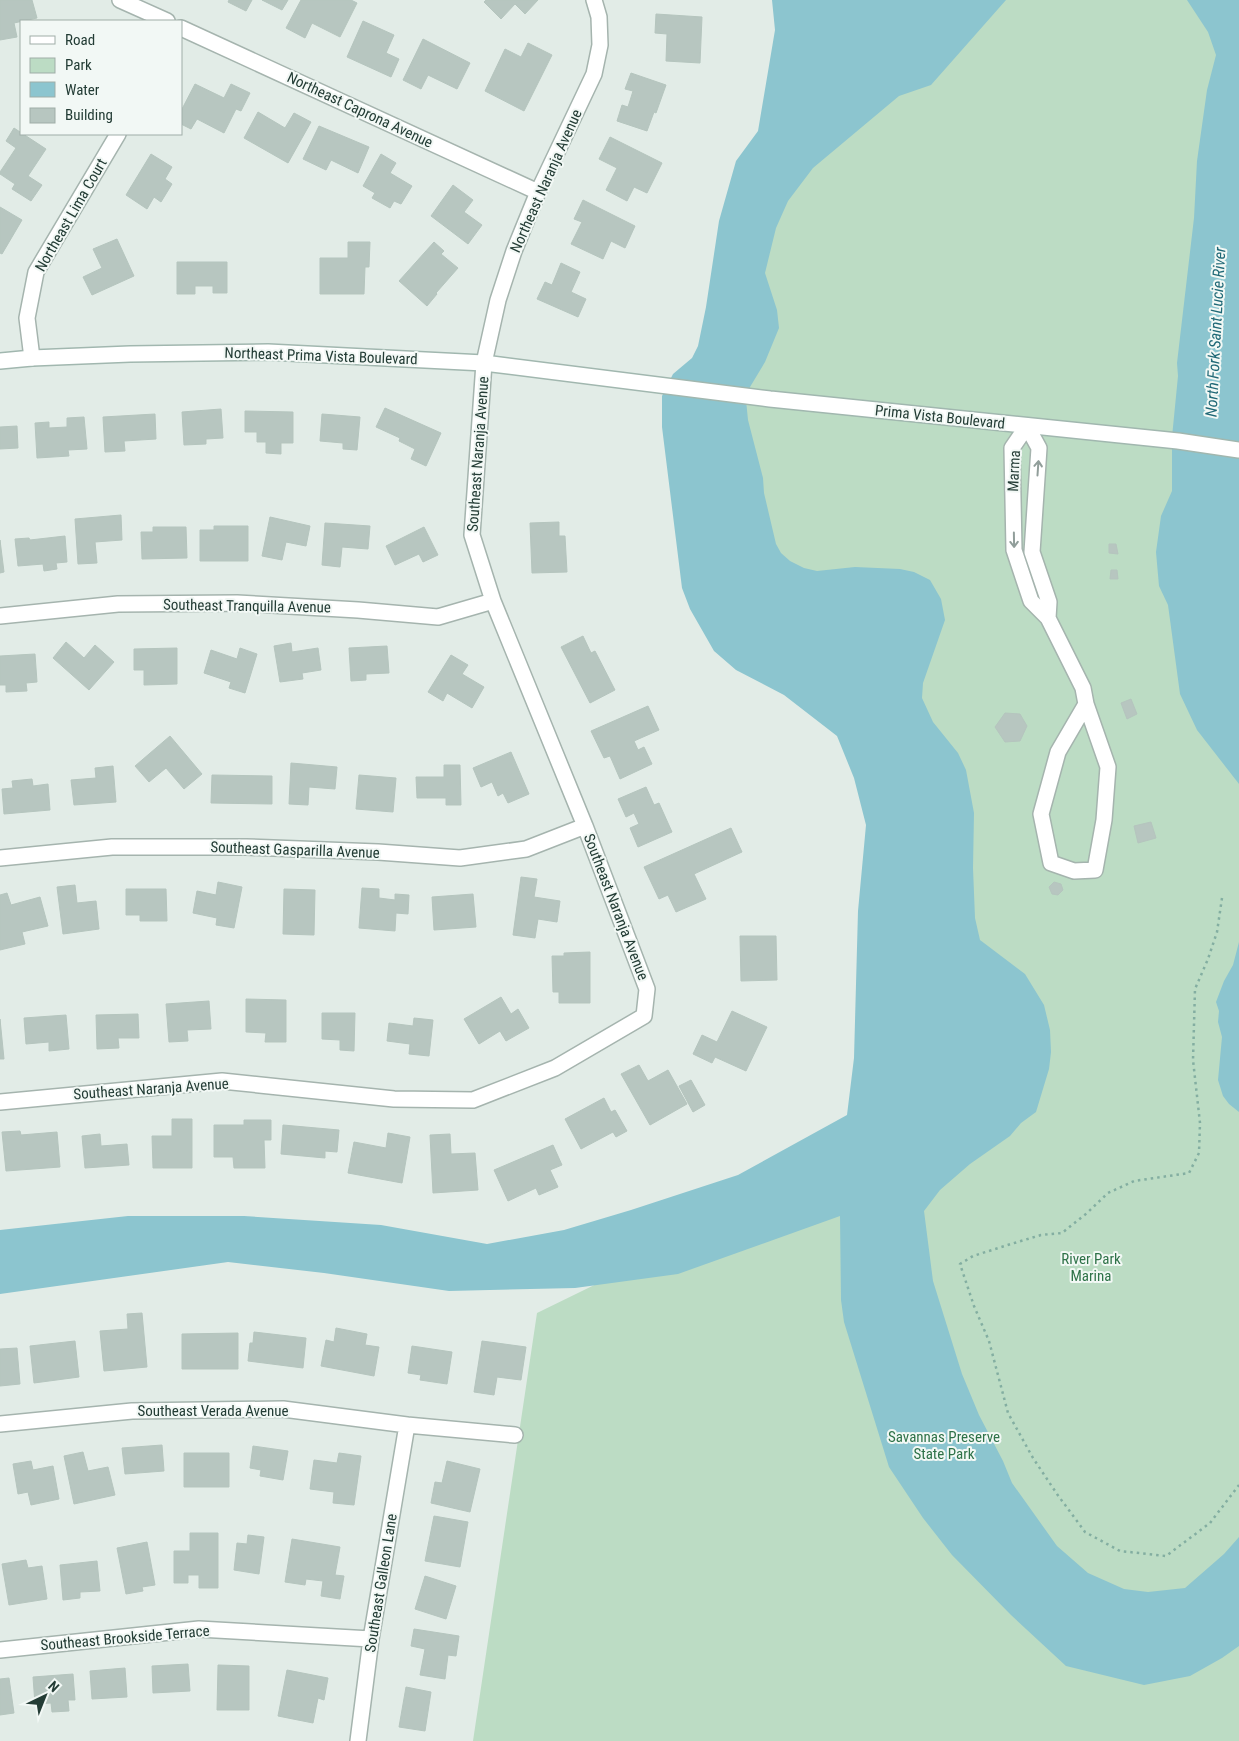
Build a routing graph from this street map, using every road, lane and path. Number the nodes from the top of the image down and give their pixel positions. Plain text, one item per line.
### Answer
1 (120, 0) edge
2 (594, 0) edge
3 (165, 20) edge
4 (182, 28) edge
5 (117, 135) edge
6 (538, 192) junction
7 (32, 358) junction
8 (0, 361) edge
9 (484, 363) junction
10 (641, 382) joint
11 (1027, 426) junction
12 (1239, 450) edge
13 (1013, 505) junction
14 (1035, 505) junction
15 (493, 602) junction
16 (0, 616) edge
17 (1048, 618) junction
18 (1086, 704) junction
19 (585, 826) junction
20 (0, 858) edge
21 (1222, 898) dead end
22 (0, 1102) edge
23 (0, 1424) edge
24 (407, 1425) junction
25 (515, 1436) dead end
26 (1239, 1485) edge
27 (370, 1639) junction
28 (0, 1650) edge
29 (358, 1741) edge

1 - 3 street
2 - 6 street, Northeast Naranja Avenue
4 - 6 street, Northeast Caprona Avenue
5 - 7 street, Northeast Lima Court
6 - 9 street, Northeast Naranja Avenue
7 - 8 street, Northeast Prima Vista Boulevard
7 - 9 street, Northeast Prima Vista Boulevard
9 - 10 street, Northeast Prima Vista Boulevard
9 - 15 street, Southeast Naranja Avenue
10 - 11 street, Prima Vista Boulevard
11 - 12 street, Prima Vista Boulevard
11 - 13 street, Marma
14 -> 11 street, Marma
13 - 14 street
13 -> 17 street, Marma
14 - 17 street, Marma
15 - 16 street, Southeast Tranquilla Avenue
15 - 19 street, Southeast Naranja Avenue
17 - 18 street, Marma
18 - 18 street, Marma
19 - 20 street, Southeast Gasparilla Avenue
19 - 22 street, Southeast Naranja Avenue
21 - 26 path
23 - 24 street, Southeast Verada Avenue
24 - 25 street, Southeast Verada Avenue
24 - 27 street, Southeast Galleon Lane
27 - 28 street, Southeast Brookside Terrace
27 - 29 street, Southeast Galleon Lane

